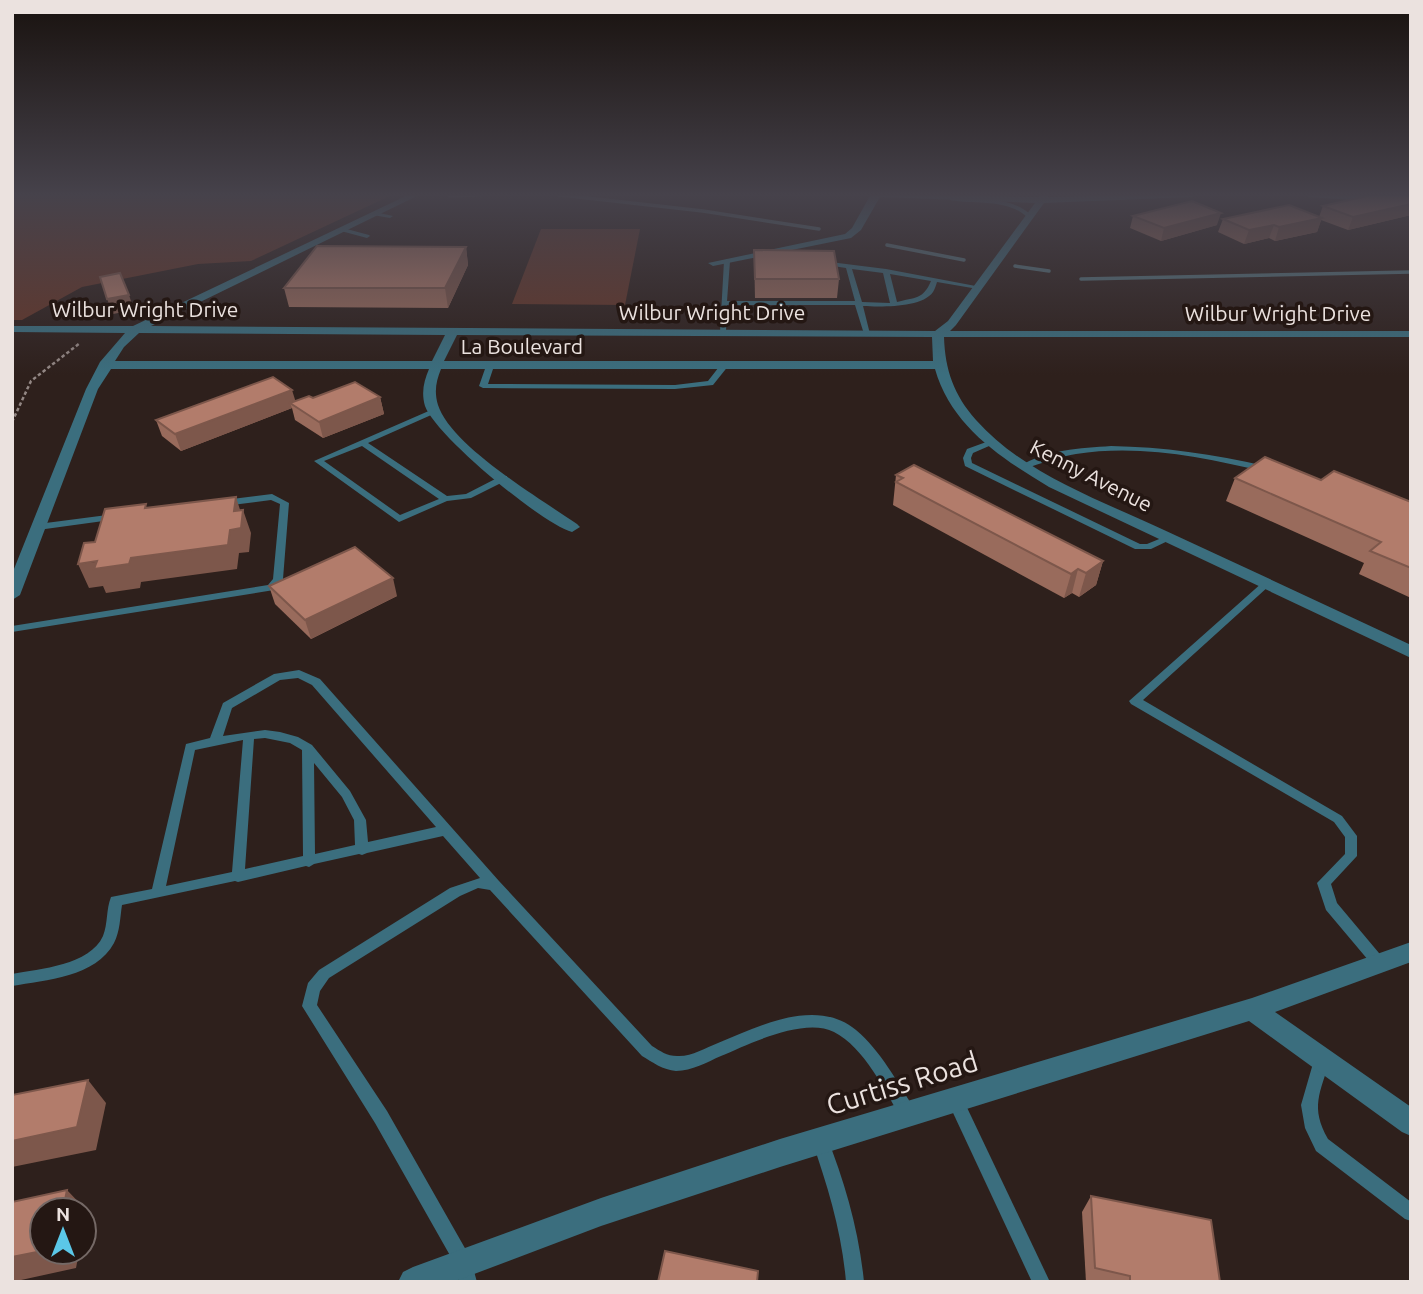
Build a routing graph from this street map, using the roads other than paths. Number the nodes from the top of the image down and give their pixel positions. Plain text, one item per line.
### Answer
1 (292, 254) edge
2 (779, 254) edge
3 (1001, 254) edge
4 (727, 261) junction
5 (713, 263) dead end
6 (811, 263) edge
7 (848, 265) junction
8 (886, 271) junction
9 (935, 279) junction
10 (978, 287) junction
11 (724, 303) junction
12 (858, 304) junction
13 (894, 305) junction
14 (12, 328) edge
15 (138, 328) junction
16 (453, 331) junction
17 (723, 332) junction
18 (867, 334) junction
19 (938, 334) junction
20 (1411, 334) edge
21 (104, 365) junction
22 (724, 365) junction
23 (940, 365) junction
24 (437, 366) junction
25 (490, 366) junction
26 (434, 412) junction
27 (362, 442) junction
28 (992, 443) junction
29 (1024, 466) junction
30 (1273, 471) edge
31 (504, 478) junction
32 (445, 499) junction
33 (209, 505) edge
34 (130, 515) edge
35 (38, 527) junction
36 (572, 527) dead end
37 (1169, 538) junction
38 (1266, 584) junction
39 (12, 594) edge
40 (12, 629) edge
41 (1411, 652) edge
42 (249, 735) junction
43 (215, 742) junction
44 (308, 748) junction
45 (447, 830) junction
46 (362, 850) junction
47 (309, 862) junction
48 (238, 877) junction
49 (495, 885) junction
50 (159, 893) junction
51 (1411, 951) edge
52 (1380, 963) junction
53 (12, 980) edge
54 (1252, 1009) junction
55 (1322, 1059) junction
56 (955, 1100) junction
57 (908, 1114) junction
58 (1411, 1123) edge
59 (820, 1141) junction
60 (1411, 1213) edge
61 (466, 1272) edge
62 (413, 1282) edge
63 (855, 1282) edge
64 (1041, 1282) edge

1 - 15 street
2 - 4 street
3 - 10 street
4 - 5 street
4 - 11 lane
6 - 7 lane
7 - 8 lane
7 - 12 lane
8 - 9 lane
8 - 13 lane
9 - 10 lane
9 - 13 lane
10 - 19 street
11 - 12 lane
11 - 17 lane
12 - 13 lane
12 - 18 lane
14 - 15 street, Wilbur Wright Drive
15 - 16 street, Wilbur Wright Drive
15 - 21 street
16 - 17 street, Wilbur Wright Drive
16 - 24 street
17 - 18 street, Wilbur Wright Drive
18 - 19 street, Wilbur Wright Drive
19 - 20 street, Wilbur Wright Drive
19 - 23 street, Kenny Avenue
21 - 24 street, La Boulevard
21 - 35 street
22 - 23 street, La Boulevard
22 - 25 street, La Boulevard
22 - 25 lane
23 - 28 street, Kenny Avenue
24 - 25 street, La Boulevard
24 - 26 street
26 - 27 lane
26 - 31 street
27 - 32 lane
27 - 32 lane
28 - 29 street, Kenny Avenue
28 - 37 lane
29 - 30 lane
29 - 37 street, Kenny Avenue
31 - 32 lane
31 - 36 street
33 - 40 lane
34 - 35 lane
35 - 39 street
37 - 38 street, Kenny Avenue
38 - 41 street, Kenny Avenue
38 - 52 lane
42 - 43 lane
42 - 44 lane
42 - 48 lane
43 - 45 lane
43 - 50 lane
44 - 46 lane
44 - 47 lane
45 - 46 lane
45 - 49 lane
46 - 47 lane
47 - 48 lane
48 - 50 lane
49 - 57 lane
49 - 61 lane
50 - 53 lane
51 - 52 street, Curtiss Road
52 - 54 street, Curtiss Road
54 - 55 street
54 - 56 street, Curtiss Road
55 - 58 street
55 - 60 lane
56 - 57 street, Curtiss Road
56 - 64 lane
57 - 59 street, Curtiss Road
59 - 61 street, Curtiss Road
59 - 63 lane
61 - 62 street, Curtiss Road

